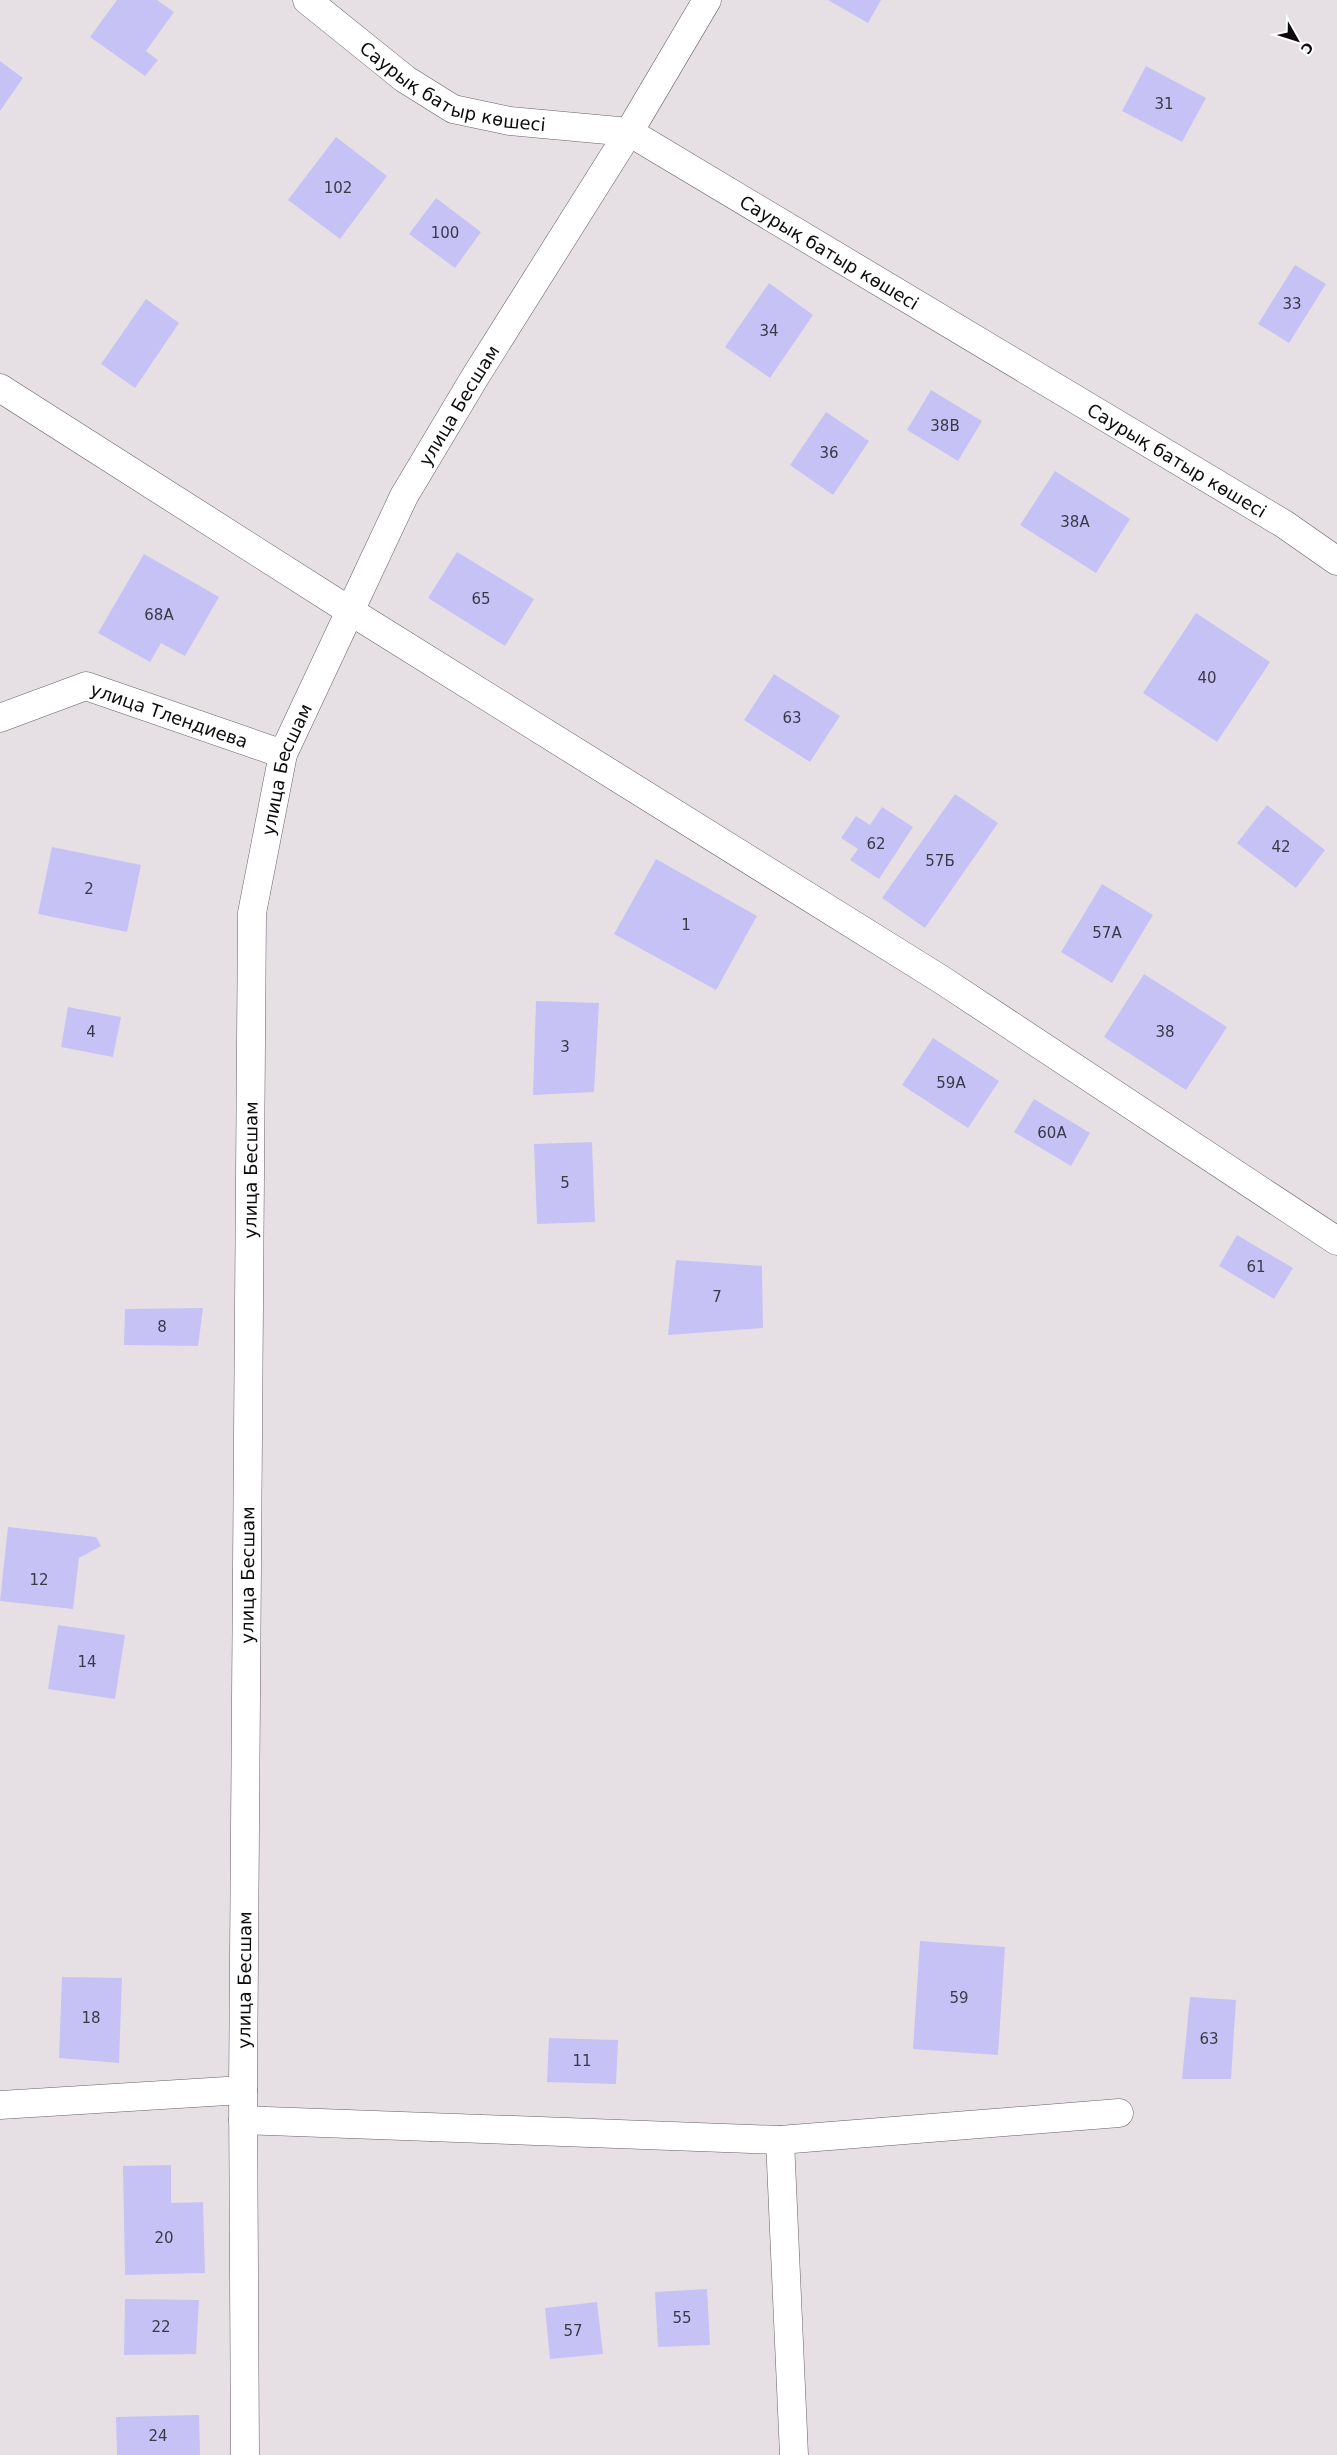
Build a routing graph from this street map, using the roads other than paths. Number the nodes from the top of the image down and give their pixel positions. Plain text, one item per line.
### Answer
1 (307, 0) edge
2 (707, 0) edge
3 (629, 132) junction
4 (0, 388) edge
5 (1337, 561) edge
6 (350, 611) junction
7 (0, 718) edge
8 (283, 754) junction
9 (1337, 1241) edge
10 (243, 2090) junction
11 (0, 2105) edge
12 (1119, 2113) dead end
13 (243, 2120) junction
14 (780, 2140) junction
15 (245, 2455) edge
16 (794, 2455) edge

1 - 3 street, Саурық батыр көшесі
2 - 3 street, улица Бесшам
3 - 5 street, Саурық батыр көшесі
3 - 6 street, улица Бесшам
4 - 6 street
6 - 8 street, улица Бесшам
6 - 9 street
7 - 8 street, улица Тлендиева
8 - 10 street, улица Бесшам
10 - 11 street
10 - 13 street, улица Бесшам
12 - 14 street
13 - 14 street
13 - 15 street, улица Бесшам
14 - 16 street

